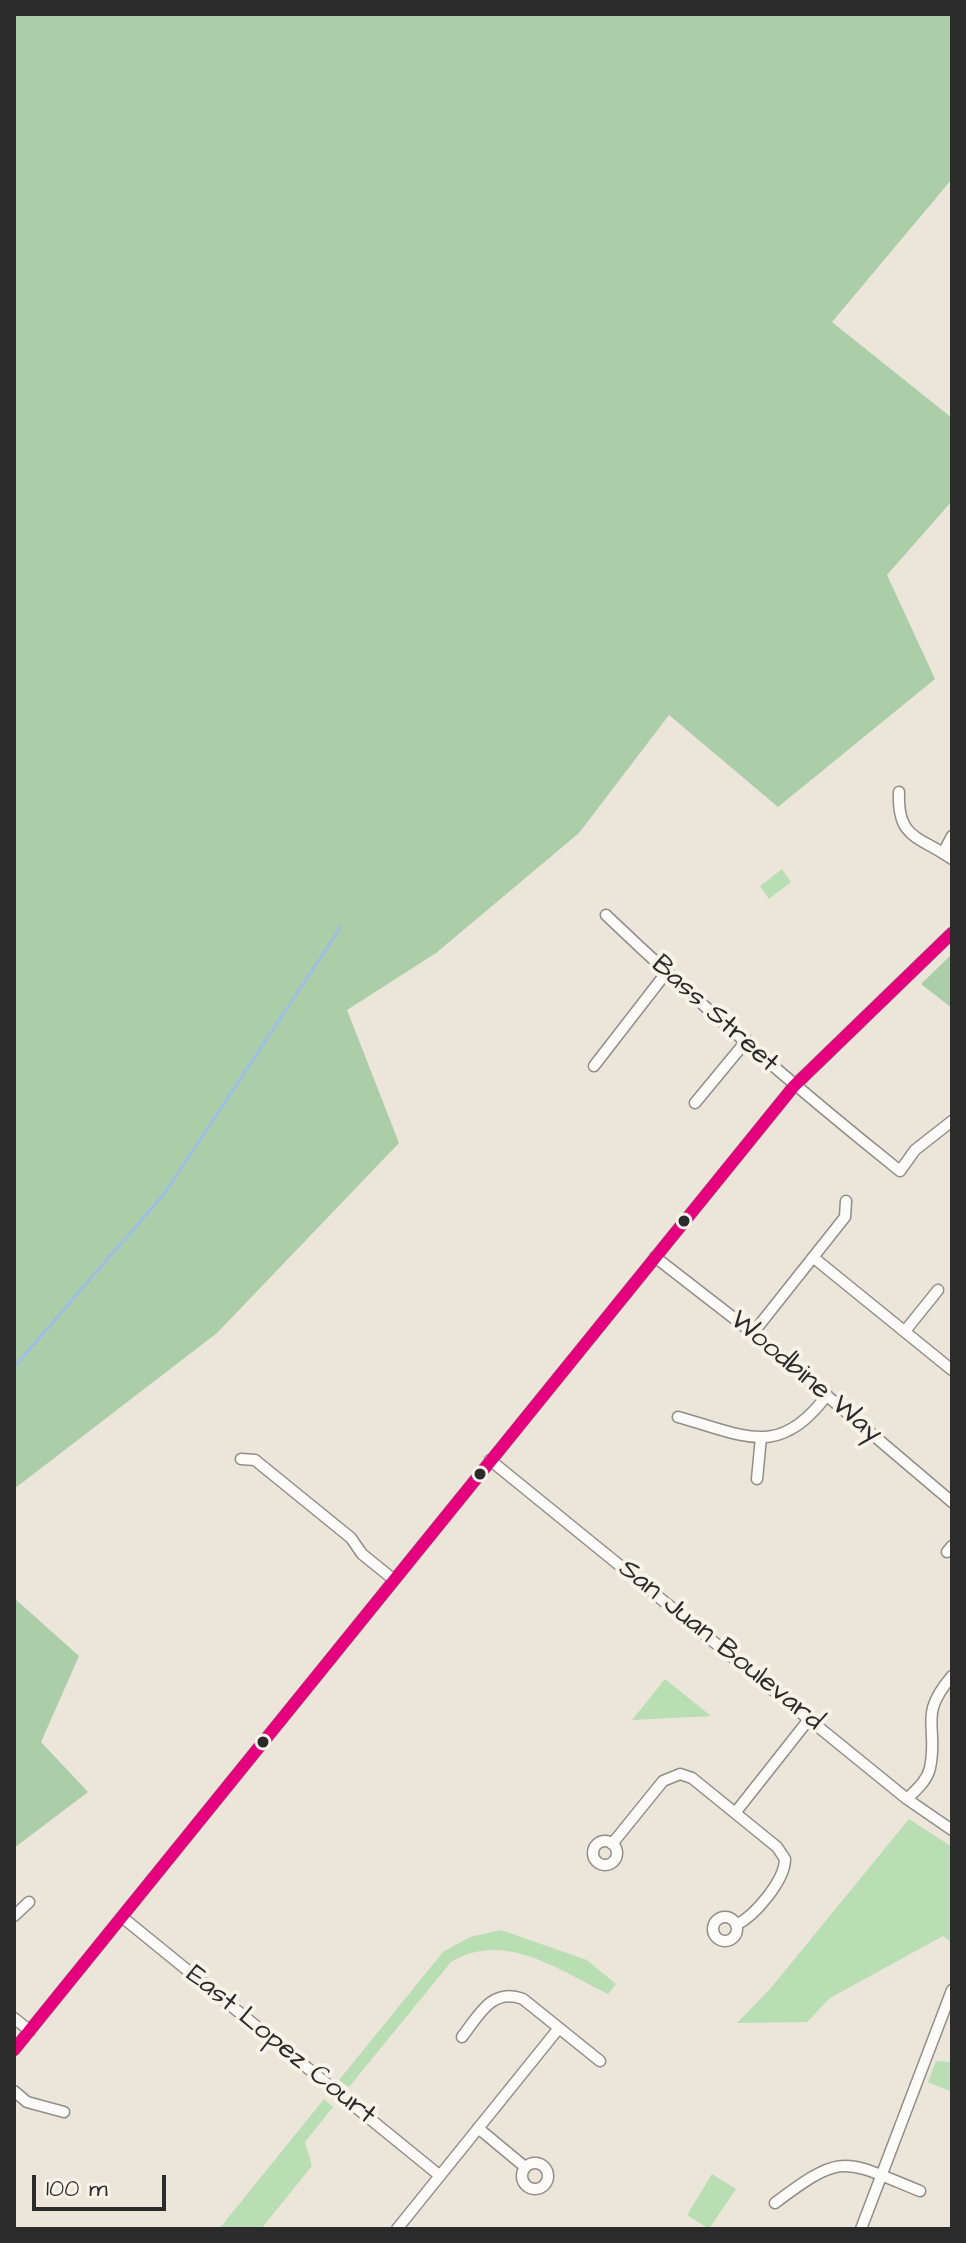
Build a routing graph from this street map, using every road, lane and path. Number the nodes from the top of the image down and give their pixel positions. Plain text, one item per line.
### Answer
1 (899, 792) dead end
2 (952, 836) edge
3 (948, 856) edge
4 (606, 915) dead end
5 (952, 933) edge
6 (666, 973) junction
7 (747, 1040) junction
8 (594, 1066) dead end
9 (794, 1086) junction
10 (695, 1103) dead end
11 (952, 1121) edge
12 (846, 1201) dead end
13 (655, 1257) junction
14 (814, 1258) junction
15 (938, 1290) dead end
16 (905, 1331) junction
17 (753, 1333) junction
18 (952, 1370) edge
19 (827, 1395) junction
20 (678, 1417) dead end
21 (761, 1437) junction
22 (241, 1459) dead end
23 (490, 1460) junction
24 (757, 1479) dead end
25 (952, 1502) edge
26 (393, 1579) junction
27 (952, 1676) edge
28 (810, 1718) junction
29 (907, 1799) junction
30 (735, 1813) junction
31 (952, 1830) edge
32 (612, 1844) dead end
33 (29, 1902) dead end
34 (14, 1916) edge
35 (122, 1917) junction
36 (736, 1925) dead end
37 (952, 1990) edge
38 (14, 2018) edge
39 (559, 2028) junction
40 (30, 2031) junction
41 (462, 2037) dead end
42 (14, 2050) edge
43 (600, 2061) dead end
44 (14, 2091) edge
45 (64, 2112) dead end
46 (478, 2128) junction
47 (525, 2167) dead end
48 (439, 2175) junction
49 (881, 2175) junction
50 (920, 2191) dead end
51 (775, 2203) dead end
52 (397, 2229) edge
53 (861, 2229) edge

1 - 3 street
2 - 3 street
4 - 6 street, Bass Street
5 - 9 street
6 - 7 street, Bass Street
6 - 8 street
7 - 9 street, Bass Street
7 - 10 street
9 - 11 street, Bass Street
9 - 13 street
12 - 14 street
13 - 17 street, Woodbine Way
13 - 23 street
14 - 16 street
14 - 17 street
15 - 16 street
16 - 18 street
17 - 19 street, Woodbine Way
19 - 21 street
19 - 25 street, Woodbine Way
20 - 21 street
21 - 24 street
22 - 26 street
23 - 26 street
23 - 28 street, San Juan Boulevard
26 - 35 street
27 - 29 street
28 - 29 street, San Juan Boulevard
28 - 30 street
29 - 31 street, San Juan Boulevard
30 - 32 street
30 - 36 street
33 - 34 street
35 - 40 street
35 - 48 street, East Lopez Court
37 - 49 street
38 - 40 street
39 - 41 street
39 - 43 street
39 - 46 street
40 - 42 street
44 - 45 street
46 - 47 street
46 - 48 street
48 - 52 street
49 - 50 street
49 - 51 street
49 - 53 street

